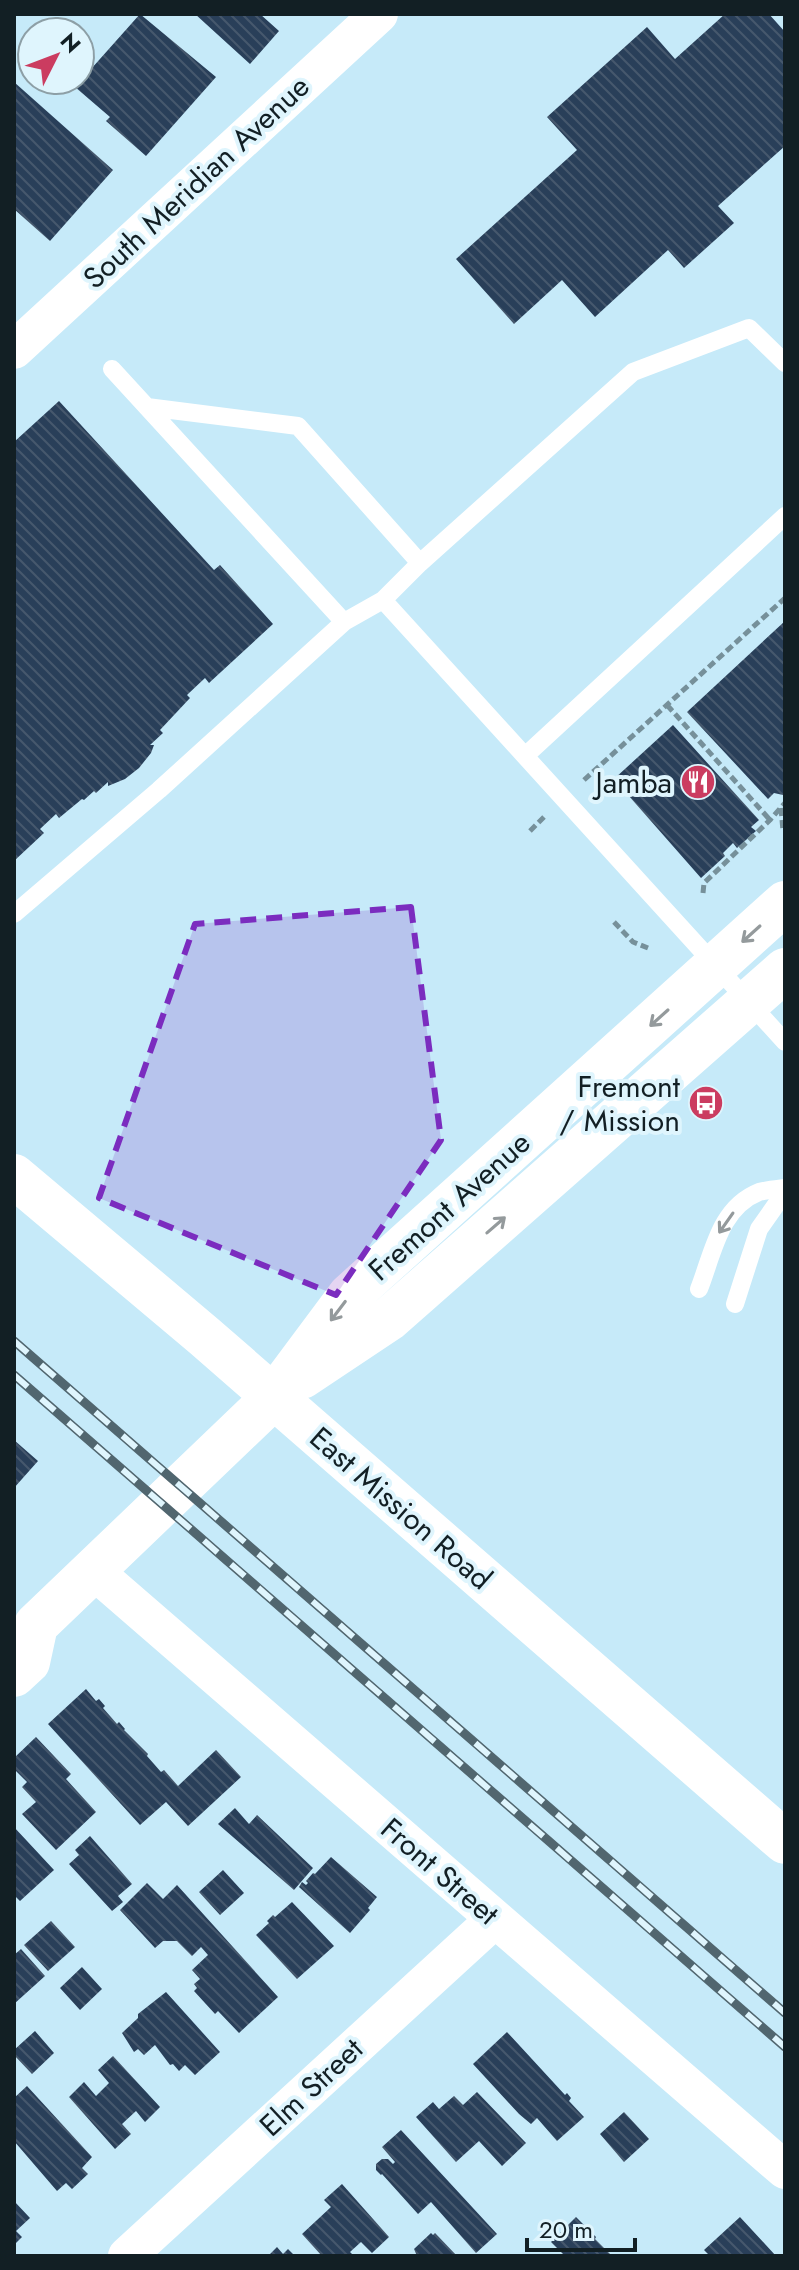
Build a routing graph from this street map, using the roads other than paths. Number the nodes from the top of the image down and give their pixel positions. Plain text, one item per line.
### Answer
1 (379, 14) edge
2 (14, 350) edge
3 (785, 363) edge
4 (112, 369) dead end
5 (147, 407) junction
6 (785, 516) edge
7 (420, 563) junction
8 (383, 600) junction
9 (344, 622) junction
10 (525, 756) junction
11 (785, 903) edge
12 (14, 914) edge
13 (717, 965) junction
14 (785, 970) edge
15 (748, 1003) junction
16 (785, 1042) edge
17 (14, 1176) edge
18 (785, 1190) edge
19 (699, 1289) dead end
20 (735, 1304) dead end
21 (274, 1397) junction
22 (94, 1571) junction
23 (25, 1626) edge
24 (14, 1675) edge
25 (785, 1842) edge
26 (495, 1919) junction
27 (785, 2170) edge
28 (127, 2256) edge

1 - 2 street, South Meridian Avenue
3 - 7 lane
4 - 5 lane
5 - 7 lane
5 - 9 lane
6 - 10 lane
7 - 8 lane
8 - 9 lane
8 - 10 lane
9 - 12 lane
10 - 13 lane
11 -> 13 main road, Fremont Avenue
13 - 15 lane
13 -> 21 main road, Fremont Avenue
14 - 15 main road, Fremont Avenue
15 - 16 lane
21 -> 15 main road, Fremont Avenue
17 - 21 main road, East Mission Road
18 -> 19 lane
18 - 20 lane
21 - 22 main road, Fremont Avenue
21 - 25 main road, East Mission Road
22 - 23 main road, Fremont Avenue
22 - 26 street, Front Street
23 - 24 main road
26 - 27 street, Front Street
26 - 28 street, Elm Street

